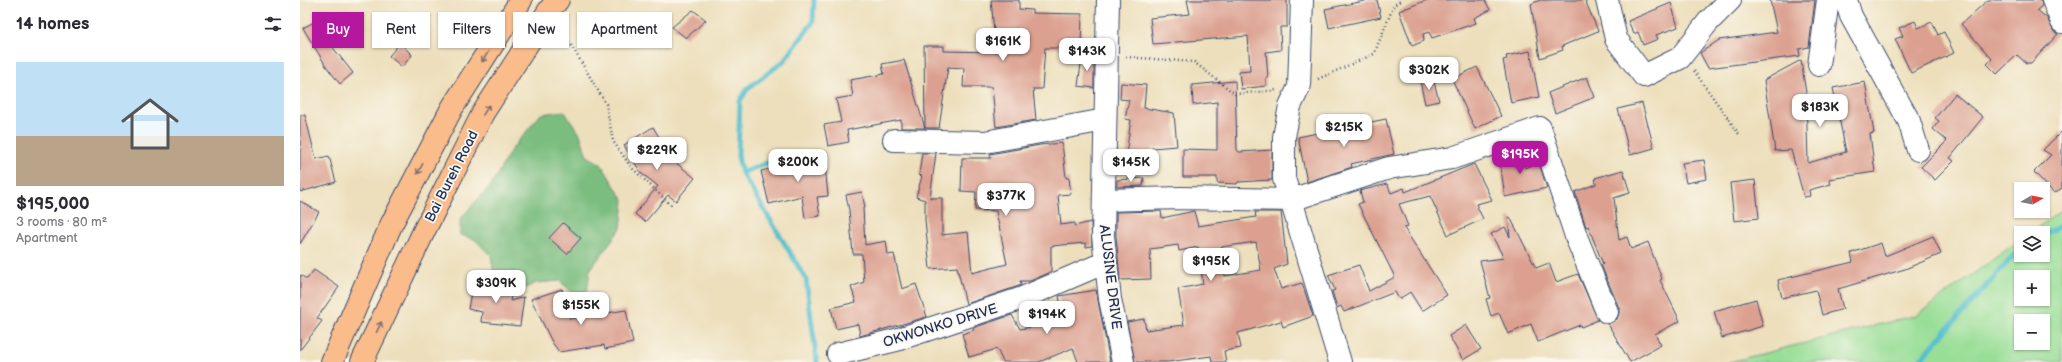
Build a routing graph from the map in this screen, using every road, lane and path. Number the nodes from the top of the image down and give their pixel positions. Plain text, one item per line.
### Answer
1 (520, 0) edge
2 (1108, 0) edge
3 (1302, 0) edge
4 (1402, 0) edge
5 (1607, 0) edge
6 (1730, 0) edge
7 (1828, 0) edge
8 (1846, 0) edge
9 (2054, 0) edge
10 (554, 5) edge
11 (2062, 22) edge
12 (1107, 55) junction
13 (1682, 55) junction
14 (1819, 65) dead end
15 (1299, 88) junction
16 (1105, 120) junction
17 (1739, 134) dead end
18 (894, 140) dead end
19 (1918, 150) dead end
20 (1104, 200) junction
21 (1291, 200) junction
22 (672, 206) dead end
23 (1106, 262) junction
24 (1607, 312) dead end
25 (838, 354) dead end
26 (332, 362) edge
27 (362, 362) edge
28 (1123, 362) edge
29 (1340, 362) edge

1 -> 26 highway
2 - 12 street, ALUSINE DRIVE
3 - 15 street
4 - 15 path
5 - 13 street
6 - 13 street
7 - 14 street
8 - 19 street
9 - 11 street
10 - 22 path
27 -> 10 highway, Bai Bureh Road
12 - 15 path
12 - 16 street, ALUSINE DRIVE
13 - 17 path
15 - 21 street
16 - 18 street
16 - 20 street, ALUSINE DRIVE
20 - 21 street
20 - 23 street, ALUSINE DRIVE
21 - 24 street
21 - 29 street
23 - 25 street, OKWONKO DRIVE
23 - 28 street, ALUSINE DRIVE

